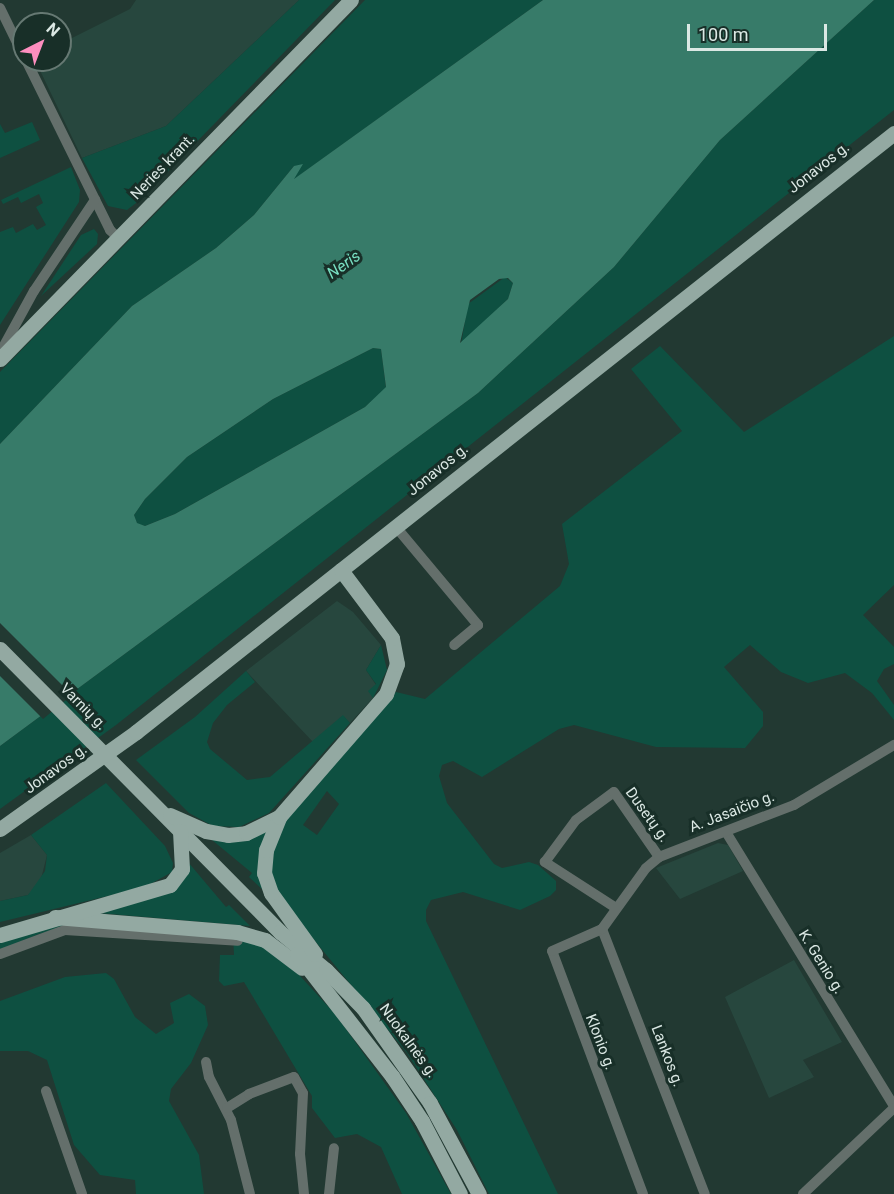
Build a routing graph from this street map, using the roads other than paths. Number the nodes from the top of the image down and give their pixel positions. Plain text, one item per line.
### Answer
1 (351, 0) edge
2 (0, 8) edge
3 (12, 32) edge
4 (32, 72) edge
5 (894, 133) edge
6 (95, 200) junction
7 (118, 238) junction
8 (0, 353) edge
9 (0, 359) edge
10 (396, 527) junction
11 (341, 570) junction
12 (454, 645) dead end
13 (0, 649) edge
14 (894, 745) edge
15 (140, 791) joint
16 (160, 811) junction
17 (279, 817) junction
18 (0, 829) edge
19 (180, 831) junction
20 (726, 832) junction
21 (659, 857) junction
22 (616, 908) junction
23 (55, 917) junction
24 (602, 929) junction
25 (199, 933) junction
26 (0, 935) edge
27 (238, 941) dead end
28 (0, 954) edge
29 (321, 974) junction
30 (206, 1062) dead end
31 (46, 1091) dead end
32 (894, 1107) edge
33 (227, 1108) junction
34 (334, 1148) dead end
35 (81, 1192) edge
36 (69, 1194) edge
37 (250, 1194) edge
38 (304, 1194) edge
39 (329, 1194) edge
40 (460, 1194) edge
41 (479, 1194) edge
42 (643, 1194) edge
43 (705, 1194) edge
44 (803, 1194) edge

1 - 7 main road, Neries krant.
2 - 3 street
4 - 6 street
5 - 10 main road, Jonavos g.
6 - 7 street
6 - 8 street
7 - 9 main road, Neries krant.
10 - 11 main road, Jonavos g.
10 - 12 street
11 - 17 main road
11 - 18 main road, Jonavos g.
13 - 15 main road, Varnių g.
14 - 20 street, A. Jasaičio g.
15 - 16 main road, Nuokalnės g.
16 - 17 main road
16 - 19 main road, Nuokalnės g.
17 - 29 main road
19 - 23 main road
19 - 29 main road, Nuokalnės g.
20 - 21 street, A. Jasaičio g.
20 - 32 street, K. Genio g.
21 - 22 street, A. Jasaičio g.
21 - 22 street, Dusetų g.
22 - 24 street, A. Jasaičio g.
23 - 25 main road
23 - 26 main road
24 - 42 street, Klonio g.
24 - 43 street, Lankos g.
25 - 27 street
25 - 28 street
25 - 29 main road
29 - 40 main road, Nuokalnės g.
29 - 41 main road, Nuokalnės g.
30 - 33 street
31 - 35 street
32 - 44 street
33 - 37 street
33 - 38 street
34 - 39 street
35 - 36 street

